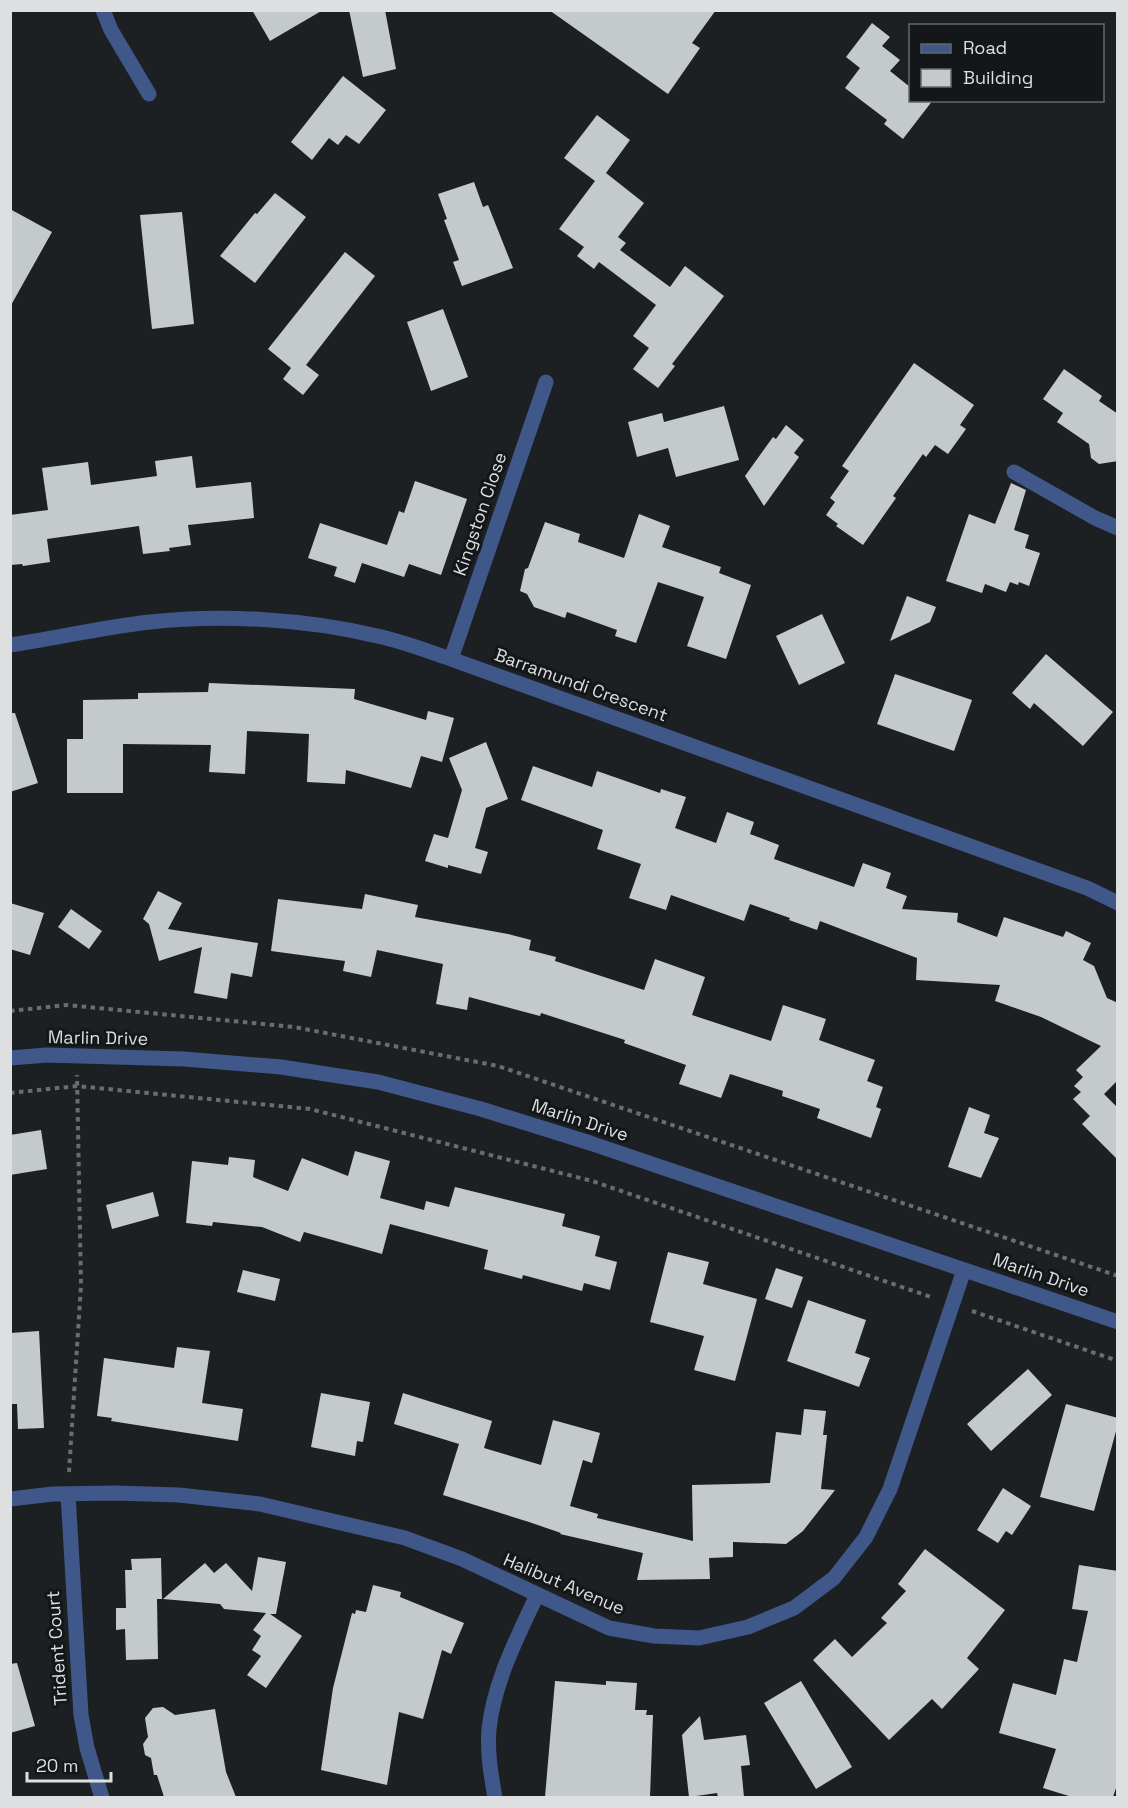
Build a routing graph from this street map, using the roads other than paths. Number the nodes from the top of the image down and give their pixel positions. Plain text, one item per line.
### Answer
1 (103, 10) edge
2 (148, 94) dead end
3 (546, 382) dead end
4 (1014, 472) dead end
5 (1118, 528) edge
6 (10, 645) edge
7 (451, 659) junction
8 (1118, 903) edge
9 (10, 1058) edge
10 (964, 1270) junction
11 (1118, 1322) edge
12 (68, 1494) junction
13 (10, 1499) edge
14 (537, 1595) junction
15 (102, 1797) edge
16 (495, 1797) edge

1 - 2 street
3 - 7 street, Kingston Close
4 - 5 street
6 - 7 street, Barramundi Crescent
7 - 8 street, Barramundi Crescent
9 - 10 street, Marlin Drive
10 - 11 street, Marlin Drive
10 - 14 street, Halibut Avenue
12 - 13 street, Halibut Avenue
12 - 14 street, Halibut Avenue
12 - 15 street, Trident Court
14 - 16 street

